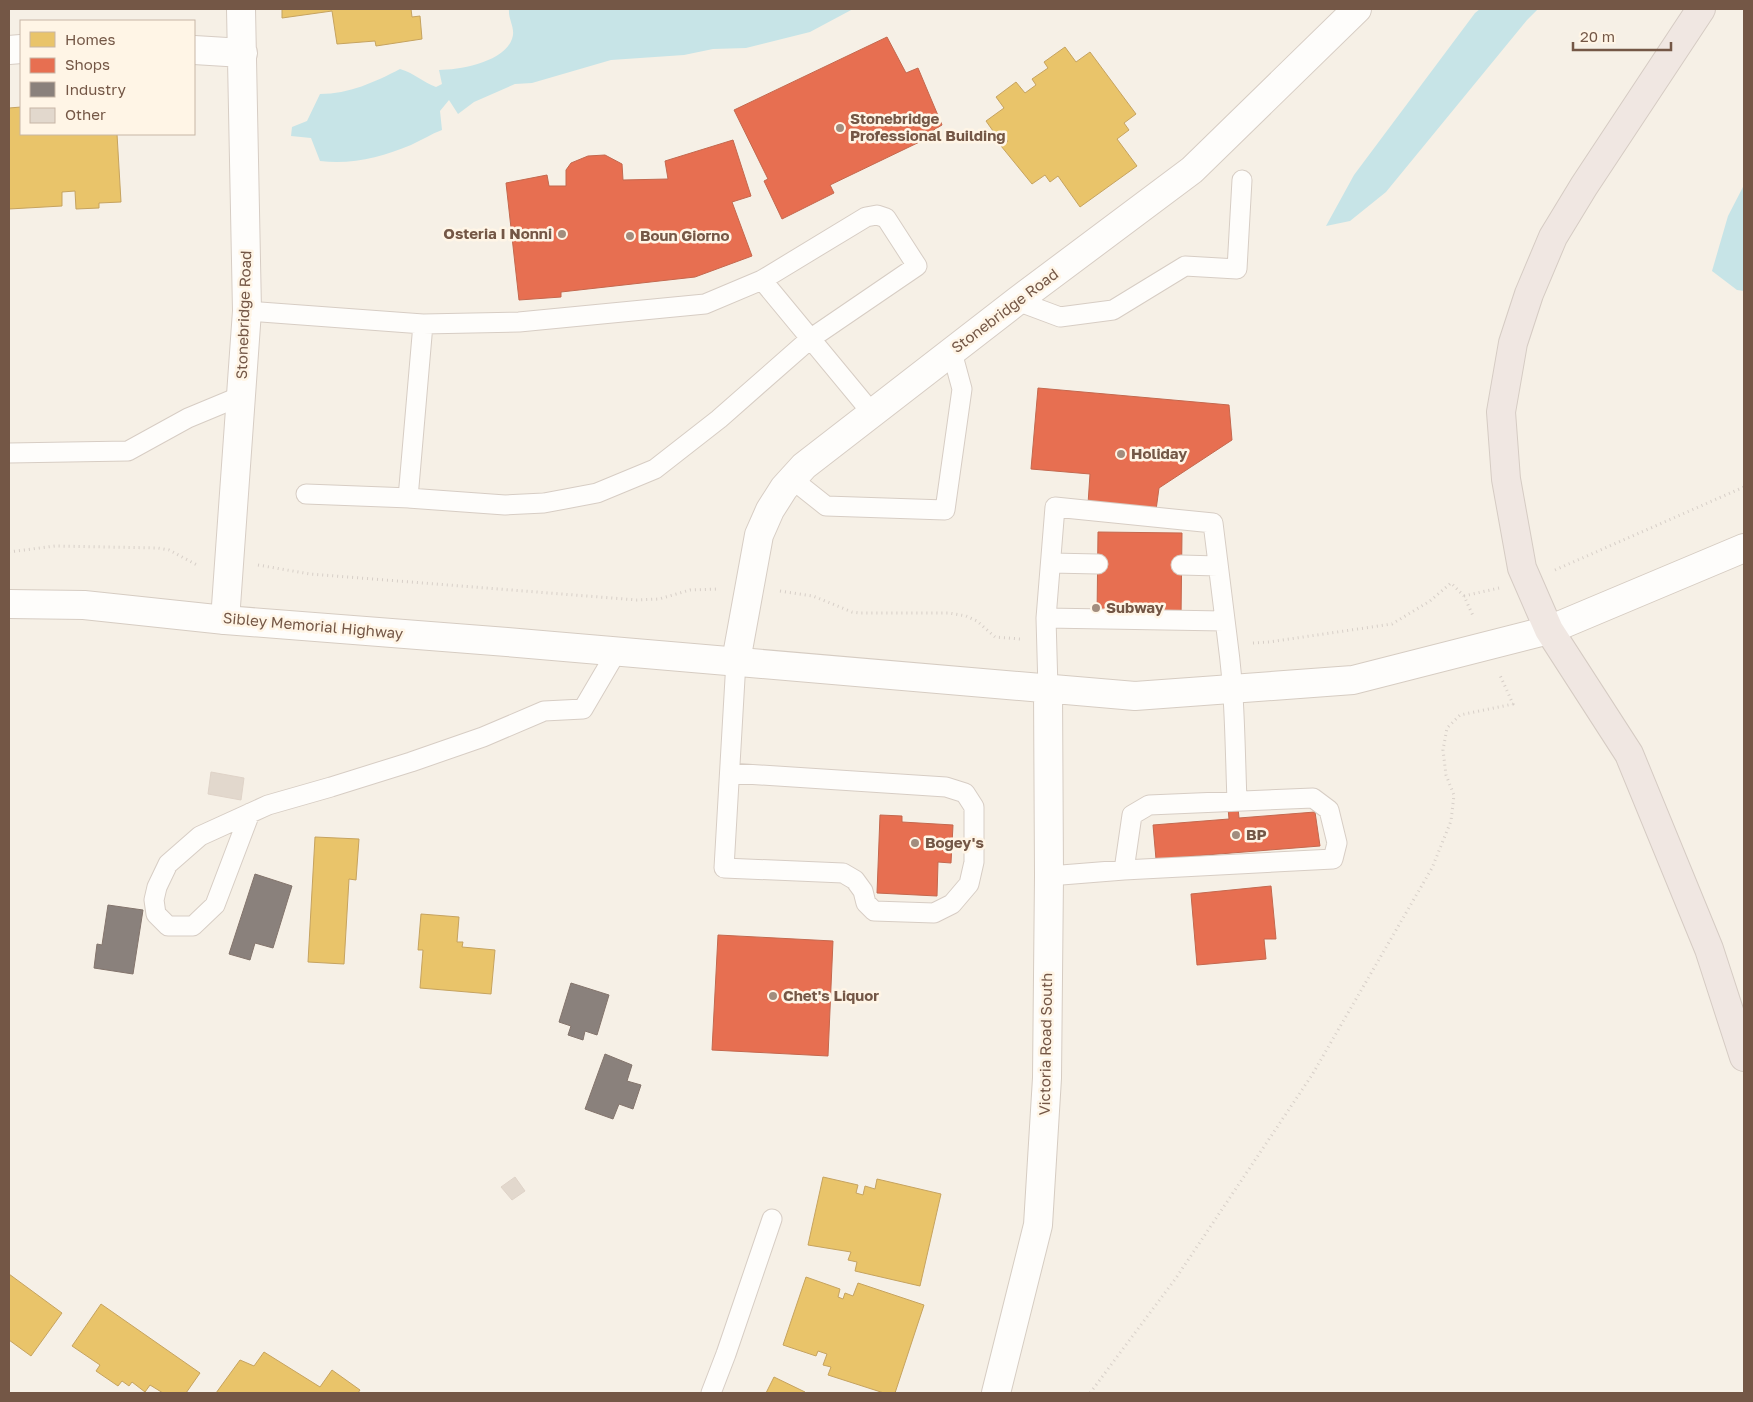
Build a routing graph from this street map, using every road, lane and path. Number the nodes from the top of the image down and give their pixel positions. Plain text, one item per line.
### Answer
1 (241, 9) edge
2 (1356, 9) edge
3 (1701, 9) edge
4 (195, 50) edge
5 (242, 53) junction
6 (1242, 180) dead end
7 (762, 280) junction
8 (1017, 301) junction
9 (248, 311) junction
10 (423, 324) junction
11 (810, 339) junction
12 (952, 352) junction
13 (241, 396) junction
14 (872, 413) junction
15 (9, 453) edge
16 (792, 479) junction
17 (1744, 487) edge
18 (306, 494) dead end
19 (410, 498) junction
20 (1744, 548) edge
21 (1051, 563) junction
22 (1098, 564) dead end
23 (1181, 565) dead end
24 (1218, 566) junction
25 (1561, 567) dead end
26 (9, 604) edge
27 (1046, 618) junction
28 (226, 620) junction
29 (1224, 621) junction
30 (1549, 630) junction
31 (617, 652) junction
32 (736, 661) junction
33 (1048, 689) junction
34 (1232, 689) junction
35 (1513, 704) dead end
36 (730, 773) junction
37 (1237, 801) junction
38 (250, 813) junction
39 (1124, 870) junction
40 (1049, 876) junction
41 (1744, 1057) edge
42 (772, 1219) dead end
43 (711, 1393) edge
44 (996, 1393) edge
45 (1090, 1393) edge

1 - 5 street, Stonebridge Road
2 - 8 street, Stonebridge Road
3 - 30 highway
4 - 5 street
5 - 9 street, Stonebridge Road
6 - 8 lane
7 - 10 lane
7 - 11 lane
7 - 11 lane
8 - 12 street, Stonebridge Road
9 - 10 lane
9 - 13 street, Stonebridge Road
10 - 19 lane
11 - 14 lane
11 - 19 lane
12 - 14 street, Stonebridge Road
12 - 16 lane
13 - 15 lane
13 - 28 street, Stonebridge Road
14 - 16 street, Stonebridge Road
16 - 32 street, Stonebridge Road
17 - 25 path
18 - 19 lane
20 - 30 street, Sibley Memorial Highway
21 - 22 lane
21 - 24 lane
21 - 27 lane
23 - 24 lane
24 - 29 lane
26 - 28 street, Sibley Memorial Highway
27 - 29 lane
27 - 33 lane
28 - 31 street, Sibley Memorial Highway
29 - 34 lane
30 - 34 street, Sibley Memorial Highway
30 - 41 highway
31 - 32 street, Sibley Memorial Highway
31 - 38 lane
32 - 33 street, Sibley Memorial Highway
32 - 36 lane
33 - 34 street, Sibley Memorial Highway
33 - 40 street, Victoria Road South
34 - 37 lane
35 - 45 path
36 - 36 lane
37 - 39 lane
37 - 39 lane
38 - 38 lane
39 - 40 lane
40 - 44 street, Victoria Road South
42 - 43 lane

